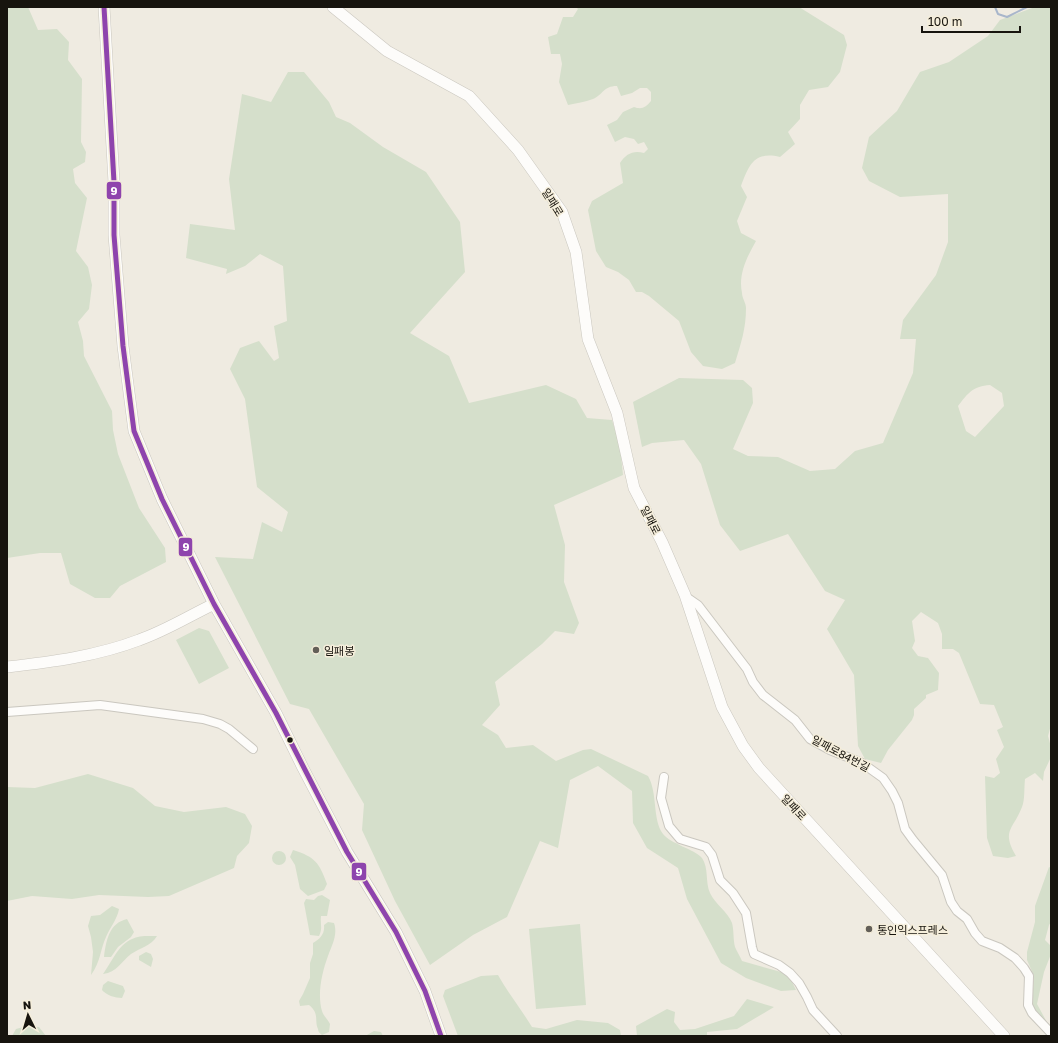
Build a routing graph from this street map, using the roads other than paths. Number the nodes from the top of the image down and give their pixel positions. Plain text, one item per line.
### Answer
1 (104, 7) edge
2 (333, 7) edge
3 (685, 596) junction
4 (214, 604) junction
5 (7, 667) edge
6 (7, 712) edge
7 (254, 749) dead end
8 (664, 778) dead end
9 (1051, 1033) edge
10 (441, 1036) edge
11 (837, 1036) edge
12 (1004, 1036) edge

1 - 4 street
2 - 3 street, 일패로
3 - 9 street, 일패로84번길
3 - 12 street, 일패로
4 - 5 street
4 - 10 street
6 - 7 street
8 - 11 street

